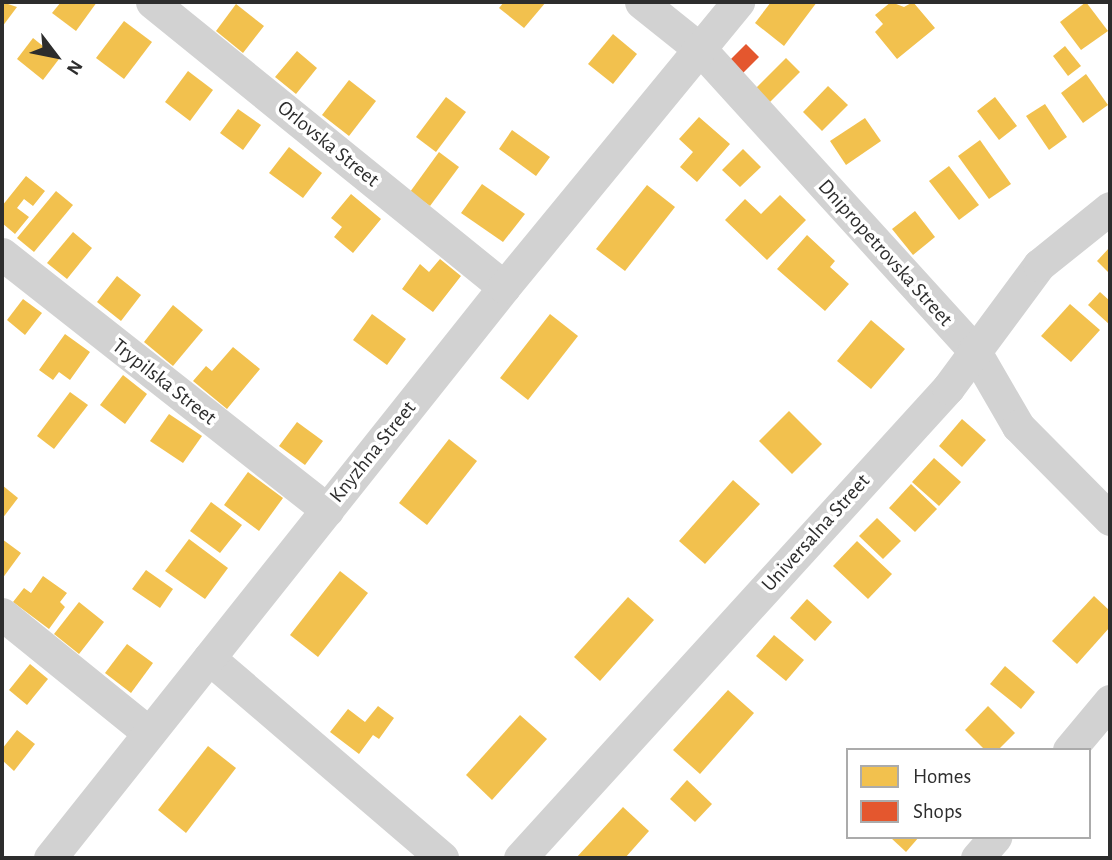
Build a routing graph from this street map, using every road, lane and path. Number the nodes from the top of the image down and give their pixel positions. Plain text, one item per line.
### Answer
1 (152, 2) edge
2 (641, 2) edge
3 (738, 2) edge
4 (701, 50) junction
5 (1110, 208) edge
6 (2, 254) edge
7 (504, 287) junction
8 (974, 350) junction
9 (327, 510) junction
10 (1110, 519) edge
11 (2, 614) edge
12 (209, 658) junction
13 (1110, 701) edge
14 (149, 733) junction
15 (1071, 748) edge
16 (993, 839) edge
17 (50, 858) edge
18 (442, 858) edge
19 (520, 858) edge
20 (977, 858) edge

1 - 7 street, Orlovska Street
2 - 4 street, Dnipropetrovska Street
3 - 4 street, Knyzhna Street
4 - 7 street, Knyzhna Street
4 - 8 street, Dnipropetrovska Street
5 - 8 street, Universalna Street
6 - 9 street, Trypilska Street
7 - 9 street, Knyzhna Street
8 - 10 street, Dnipropetrovska Street
8 - 19 street, Universalna Street
9 - 12 street, Knyzhna Street
11 - 14 street
12 - 14 street, Knyzhna Street
12 - 18 street
13 - 15 street
14 - 17 street, Knyzhna Street
16 - 20 street

